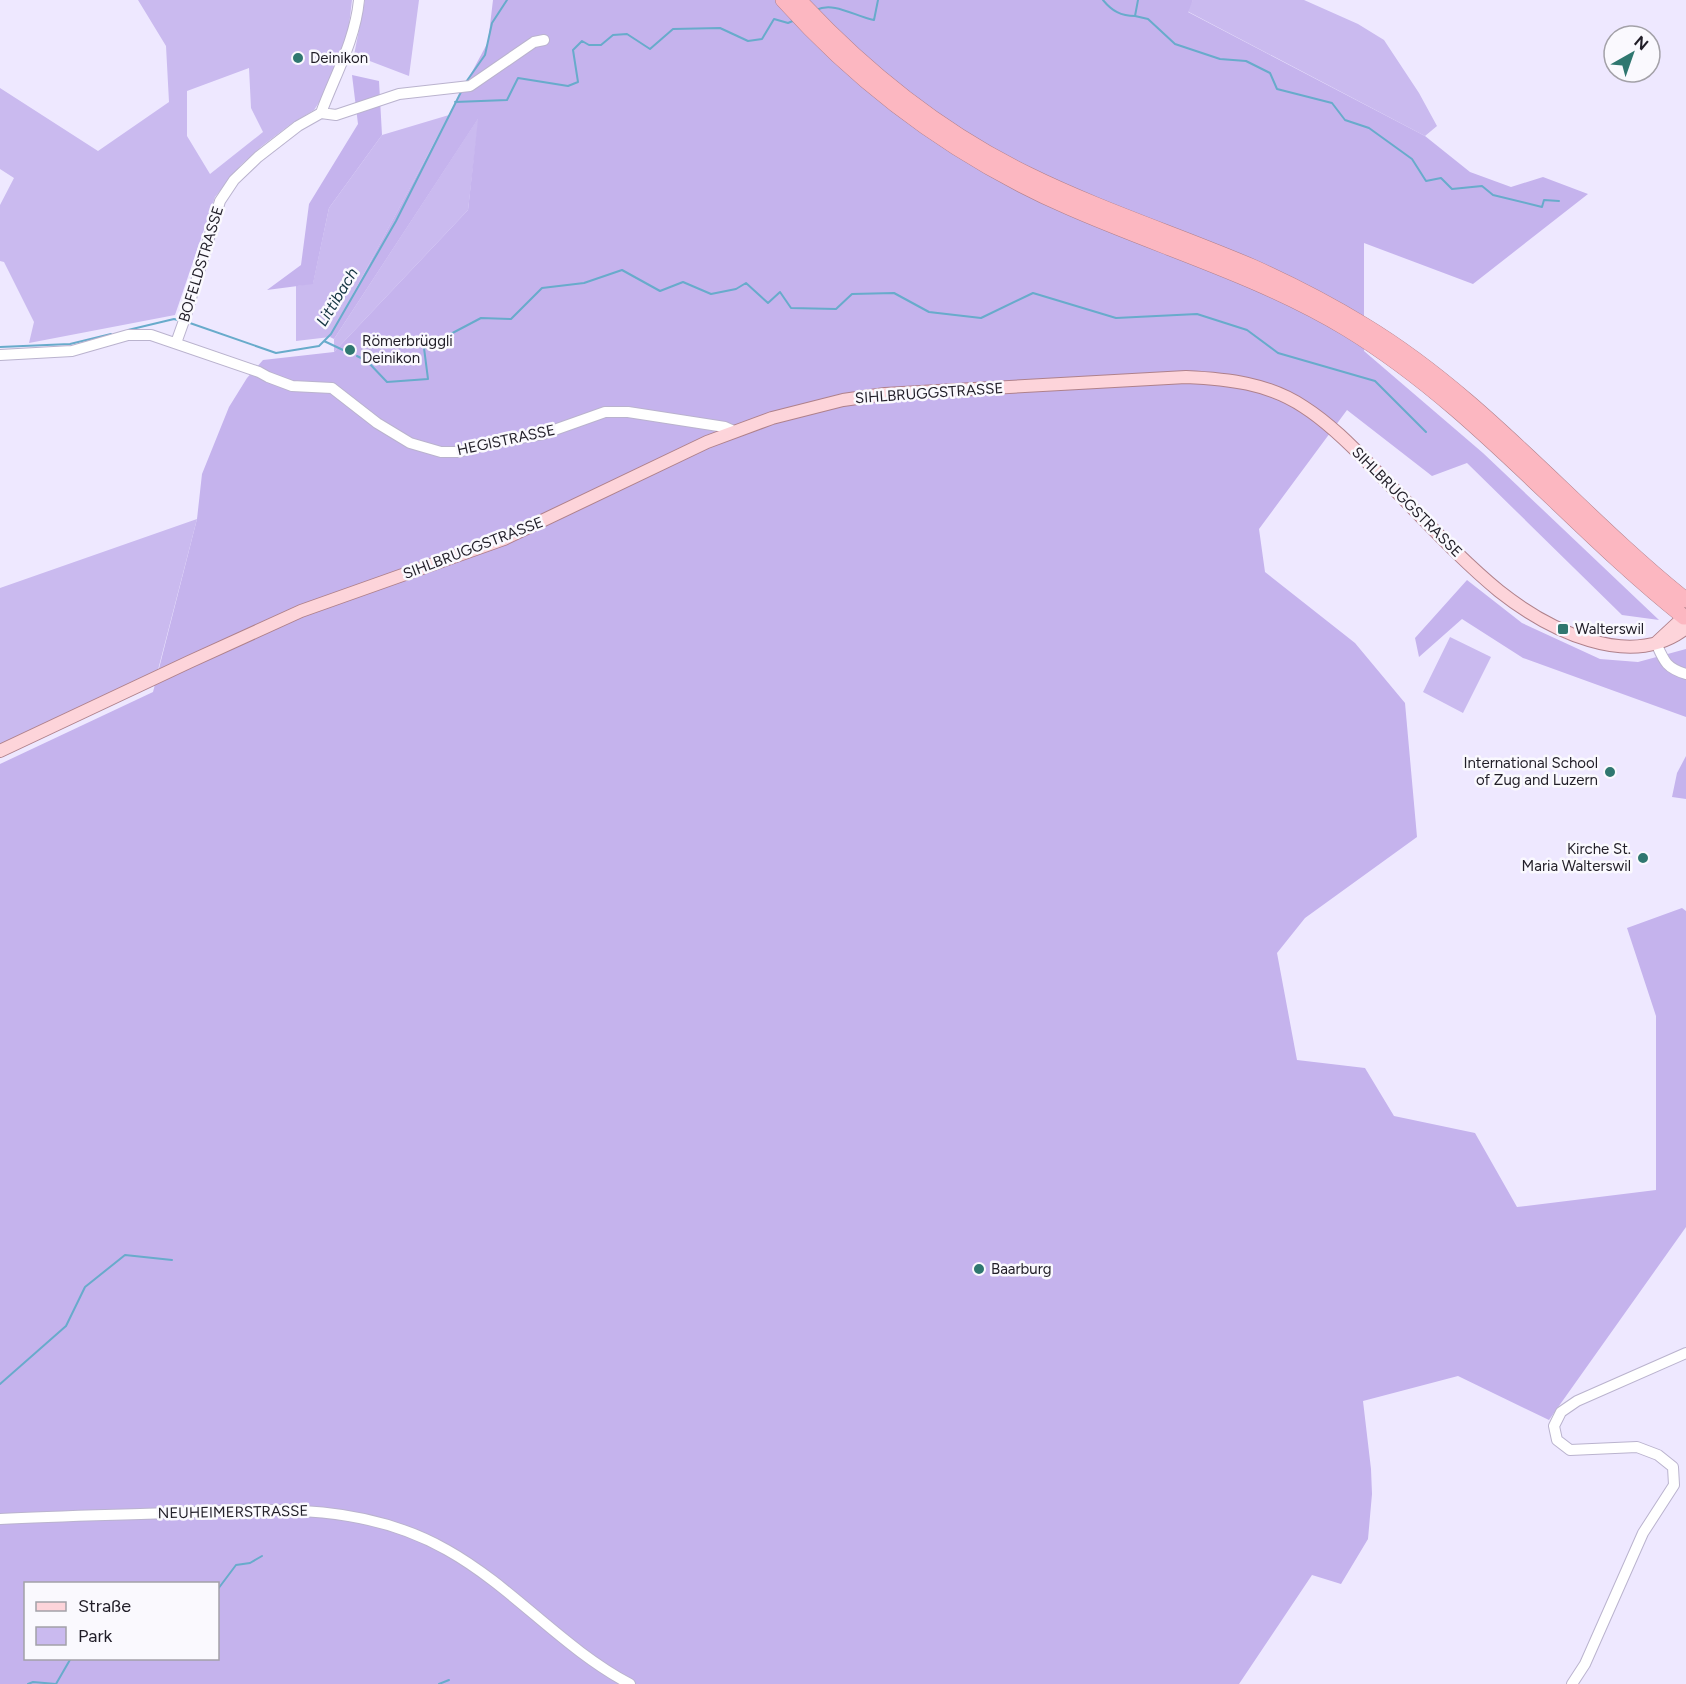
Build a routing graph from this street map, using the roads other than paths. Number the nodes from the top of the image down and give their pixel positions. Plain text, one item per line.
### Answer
1 (359, 0) edge
2 (783, 0) edge
3 (799, 0) edge
4 (544, 40) dead end
5 (860, 69) junction
6 (321, 113) junction
7 (176, 343) junction
8 (0, 355) edge
9 (734, 431) junction
10 (1686, 600) edge
11 (1686, 620) edge
12 (1656, 643) junction
13 (1686, 674) edge
14 (0, 752) edge
15 (1686, 1353) edge
16 (0, 1519) edge
17 (630, 1684) edge
18 (1572, 1684) edge

1 - 6 street
2 - 5 highway
3 - 5 highway
4 - 6 street, BOFELDSTRASSE
5 - 10 highway
5 - 11 highway
6 - 7 street, BOFELDSTRASSE
7 - 8 street, HEGISTRASSE
7 - 9 street, HEGISTRASSE
9 - 12 main road, SIHLBRUGGSTRASSE
9 - 14 main road, SIHLBRUGGSTRASSE
11 - 12 main road
12 - 13 street
15 - 18 street
16 - 17 street, NEUHEIMERSTRASSE

